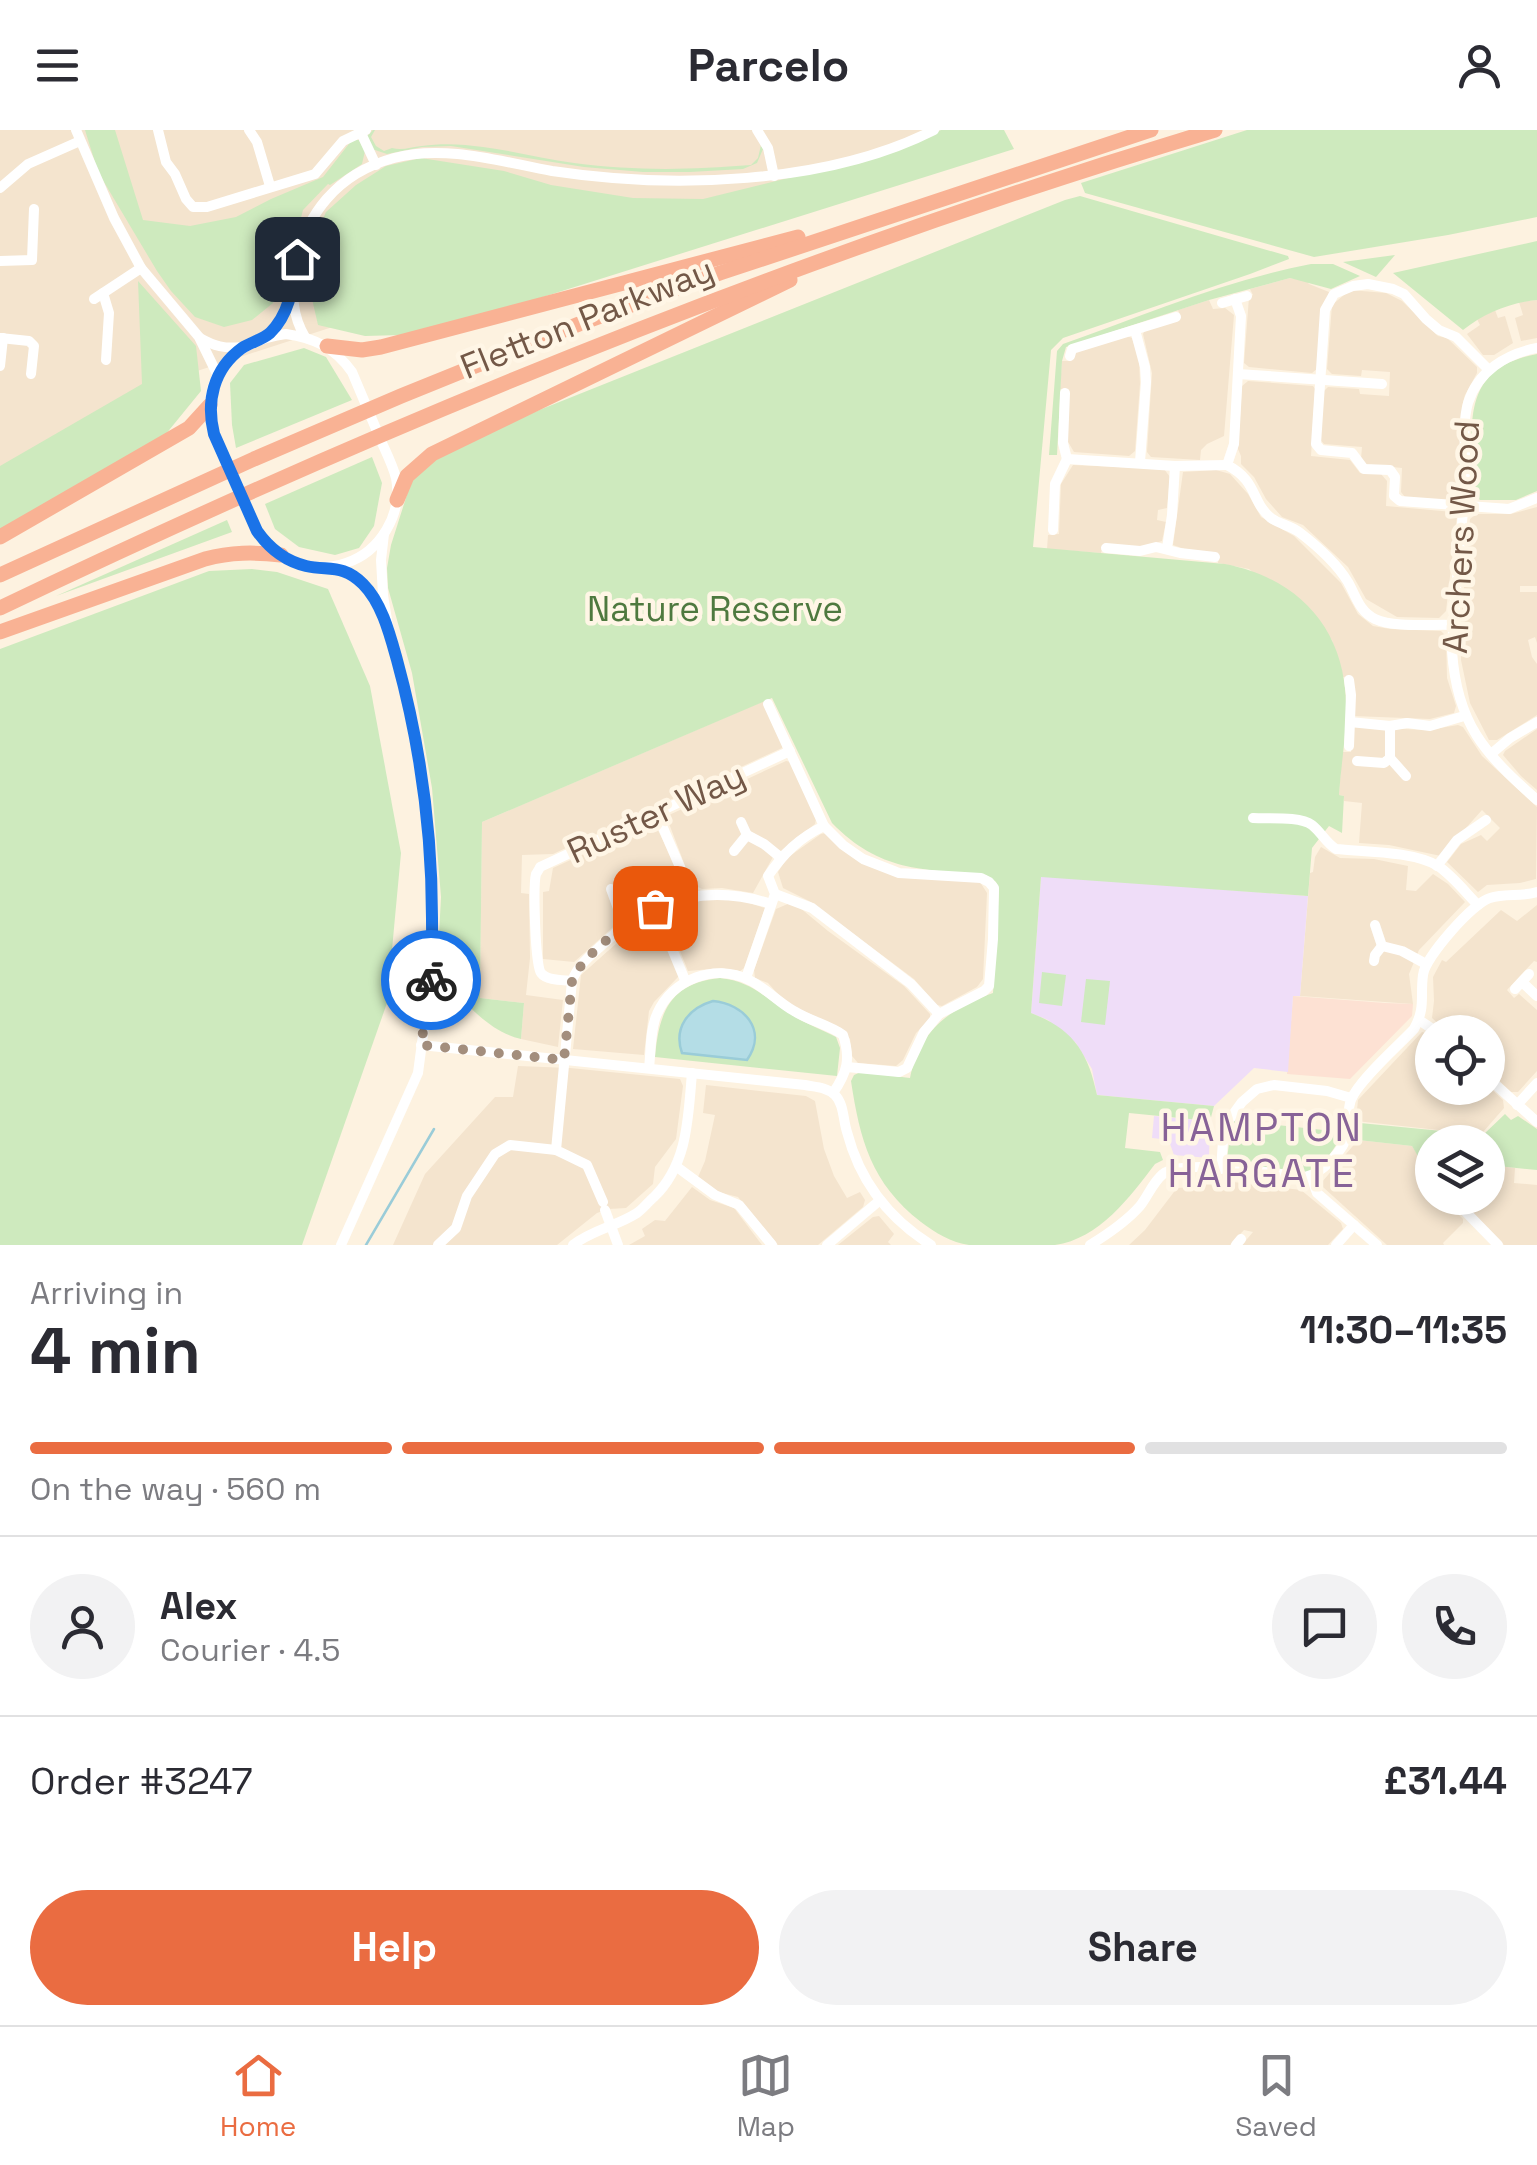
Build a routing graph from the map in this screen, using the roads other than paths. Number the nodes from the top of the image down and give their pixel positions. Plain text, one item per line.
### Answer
1 (158, 130) edge
2 (249, 130) edge
3 (934, 130) edge
4 (1151, 130) edge
5 (1215, 130) edge
6 (761, 131) edge
7 (364, 132) edge
8 (341, 135) edge
9 (78, 136) edge
10 (376, 165) junction
11 (774, 176) junction
12 (2, 181) edge
13 (270, 186) junction
14 (927, 203) junction
15 (34, 210) dead end
16 (866, 244) junction
17 (0, 261) edge
18 (141, 268) junction
19 (293, 287) junction
20 (1222, 303) dead end
21 (1176, 317) dead end
22 (1136, 330) junction
23 (266, 337) junction
24 (306, 337) junction
25 (1, 338) edge
26 (199, 338) junction
27 (326, 346) junction
28 (243, 347) junction
29 (1537, 348) edge
30 (1070, 356) dead end
31 (106, 360) dead end
32 (0, 366) edge
33 (1488, 370) junction
34 (31, 374) dead end
35 (1238, 374) junction
36 (218, 376) junction
37 (1320, 379) junction
38 (1382, 384) dead end
39 (1065, 394) dead end
40 (210, 405) junction
41 (1067, 460) junction
42 (1140, 462) junction
43 (1228, 465) junction
44 (1175, 466) junction
45 (1537, 498) edge
46 (397, 500) junction
47 (1464, 507) junction
48 (1053, 530) dead end
49 (384, 534) junction
50 (0, 537) edge
51 (1106, 548) dead end
52 (1167, 548) junction
53 (281, 556) junction
54 (1215, 557) dead end
55 (331, 567) junction
56 (0, 575) edge
57 (0, 608) edge
58 (1453, 625) junction
59 (388, 626) junction
60 (0, 632) edge
61 (1349, 680) dead end
62 (768, 704) dead end
63 (1464, 716) junction
64 (1350, 722) junction
65 (1537, 722) edge
66 (1390, 726) junction
67 (1349, 746) dead end
68 (790, 751) junction
69 (1491, 754) junction
70 (1390, 758) junction
71 (1357, 762) dead end
72 (1406, 776) dead end
73 (1537, 800) edge
74 (657, 814) junction
75 (1253, 818) dead end
76 (1486, 820) dead end
77 (741, 822) dead end
78 (824, 826) junction
79 (747, 835) junction
80 (734, 851) dead end
81 (780, 858) junction
82 (1437, 866) junction
83 (611, 888) dead end
84 (1537, 892) edge
85 (690, 896) junction
86 (773, 899) junction
87 (1478, 906) junction
88 (655, 908) junction
89 (630, 922) junction
90 (1376, 926) dead end
91 (1382, 946) junction
92 (1374, 961) dead end
93 (1426, 964) junction
94 (746, 978) junction
95 (686, 980) junction
96 (572, 981) junction
97 (1522, 982) dead end
98 (1537, 996) edge
99 (939, 1014) junction
100 (1421, 1015) edge
101 (1415, 1026) edge
102 (421, 1045) junction
103 (564, 1060) junction
104 (846, 1067) junction
105 (649, 1068) junction
106 (692, 1073) junction
107 (1537, 1083) edge
108 (833, 1093) junction
109 (1505, 1093) edge
110 (1351, 1098) junction
111 (1518, 1105) junction
112 (1536, 1122) edge
113 (556, 1150) junction
114 (677, 1168) junction
115 (1221, 1169) junction
116 (1311, 1177) junction
117 (880, 1201) junction
118 (1464, 1215) edge
119 (610, 1224) junction
120 (1354, 1225) junction
121 (440, 1244) edge
122 (340, 1245) edge
123 (574, 1245) edge
124 (618, 1245) edge
125 (772, 1245) edge
126 (827, 1245) edge
127 (931, 1245) edge
128 (1090, 1245) edge
129 (1336, 1245) edge
130 (1377, 1245) edge
131 (1498, 1245) edge

1 - 13 street
2 - 13 street
3 - 11 street
4 - 14 highway, Fletton Parkway
5 - 16 highway, Fletton Parkway
6 - 11 street
7 - 8 street
7 - 10 street
8 - 13 street
9 - 12 street
9 - 18 street
10 - 11 street
10 - 19 street
14 - 27 highway
14 - 56 highway, Fletton Parkway
15 - 17 street
16 - 46 highway
16 - 57 highway, Fletton Parkway
18 - 26 street
18 - 31 street
19 - 23 street
19 - 24 street
20 - 35 street
21 - 22 street
22 - 30 street
22 - 42 street
23 - 24 street
23 - 28 street
24 - 27 street
25 - 32 street
25 - 34 street
26 - 28 street
26 - 36 street
27 - 46 street
28 - 36 street
29 - 33 street
33 - 37 street
33 - 47 street, Archers Wood
35 - 37 street
35 - 43 street
36 - 40 street
37 - 38 street
37 - 47 street
39 - 41 street
40 - 50 highway
40 - 53 street
41 - 42 street
41 - 48 street
42 - 44 street
43 - 44 street
43 - 58 street
44 - 52 street
45 - 47 street
46 - 49 street
47 - 58 street, Archers Wood
49 - 55 street
49 - 59 street
51 - 52 street
52 - 54 street
53 - 55 street
53 - 60 highway
55 - 59 street
58 - 63 street, Archers Wood
59 - 102 street
61 - 64 street
62 - 68 street
63 - 66 street
63 - 69 street, Archers Wood
64 - 66 street
64 - 67 street
65 - 69 street
66 - 70 street
68 - 74 street, Ruster Way
68 - 78 street
69 - 73 street, Archers Wood
70 - 71 street
70 - 72 street
74 - 85 street
74 - 96 street, Ruster Way
75 - 82 street
76 - 82 street
77 - 79 street
78 - 81 street
78 - 99 street
79 - 80 street
79 - 81 street
81 - 86 street
82 - 87 street
83 - 89 street
84 - 87 street
85 - 86 street
85 - 88 street
86 - 94 street
86 - 99 street
87 - 93 street
88 - 89 street
88 - 95 street
89 - 96 street
90 - 91 street
91 - 92 street
91 - 93 street
93 - 100 street
94 - 95 street
94 - 104 street
95 - 105 street
96 - 103 street
97 - 98 street
99 - 104 street
101 - 110 street
102 - 103 street
102 - 122 street
103 - 105 street
103 - 113 street
104 - 108 street
105 - 106 street
106 - 108 street
106 - 114 street
107 - 111 street
108 - 117 street
109 - 111 street
110 - 115 street
110 - 116 street
111 - 112 street
113 - 119 street
113 - 121 street
114 - 119 street
114 - 125 street
115 - 116 street
115 - 128 street
116 - 120 street
117 - 126 street
117 - 127 street
118 - 131 street
119 - 123 street
119 - 124 street
120 - 129 street
120 - 130 street

